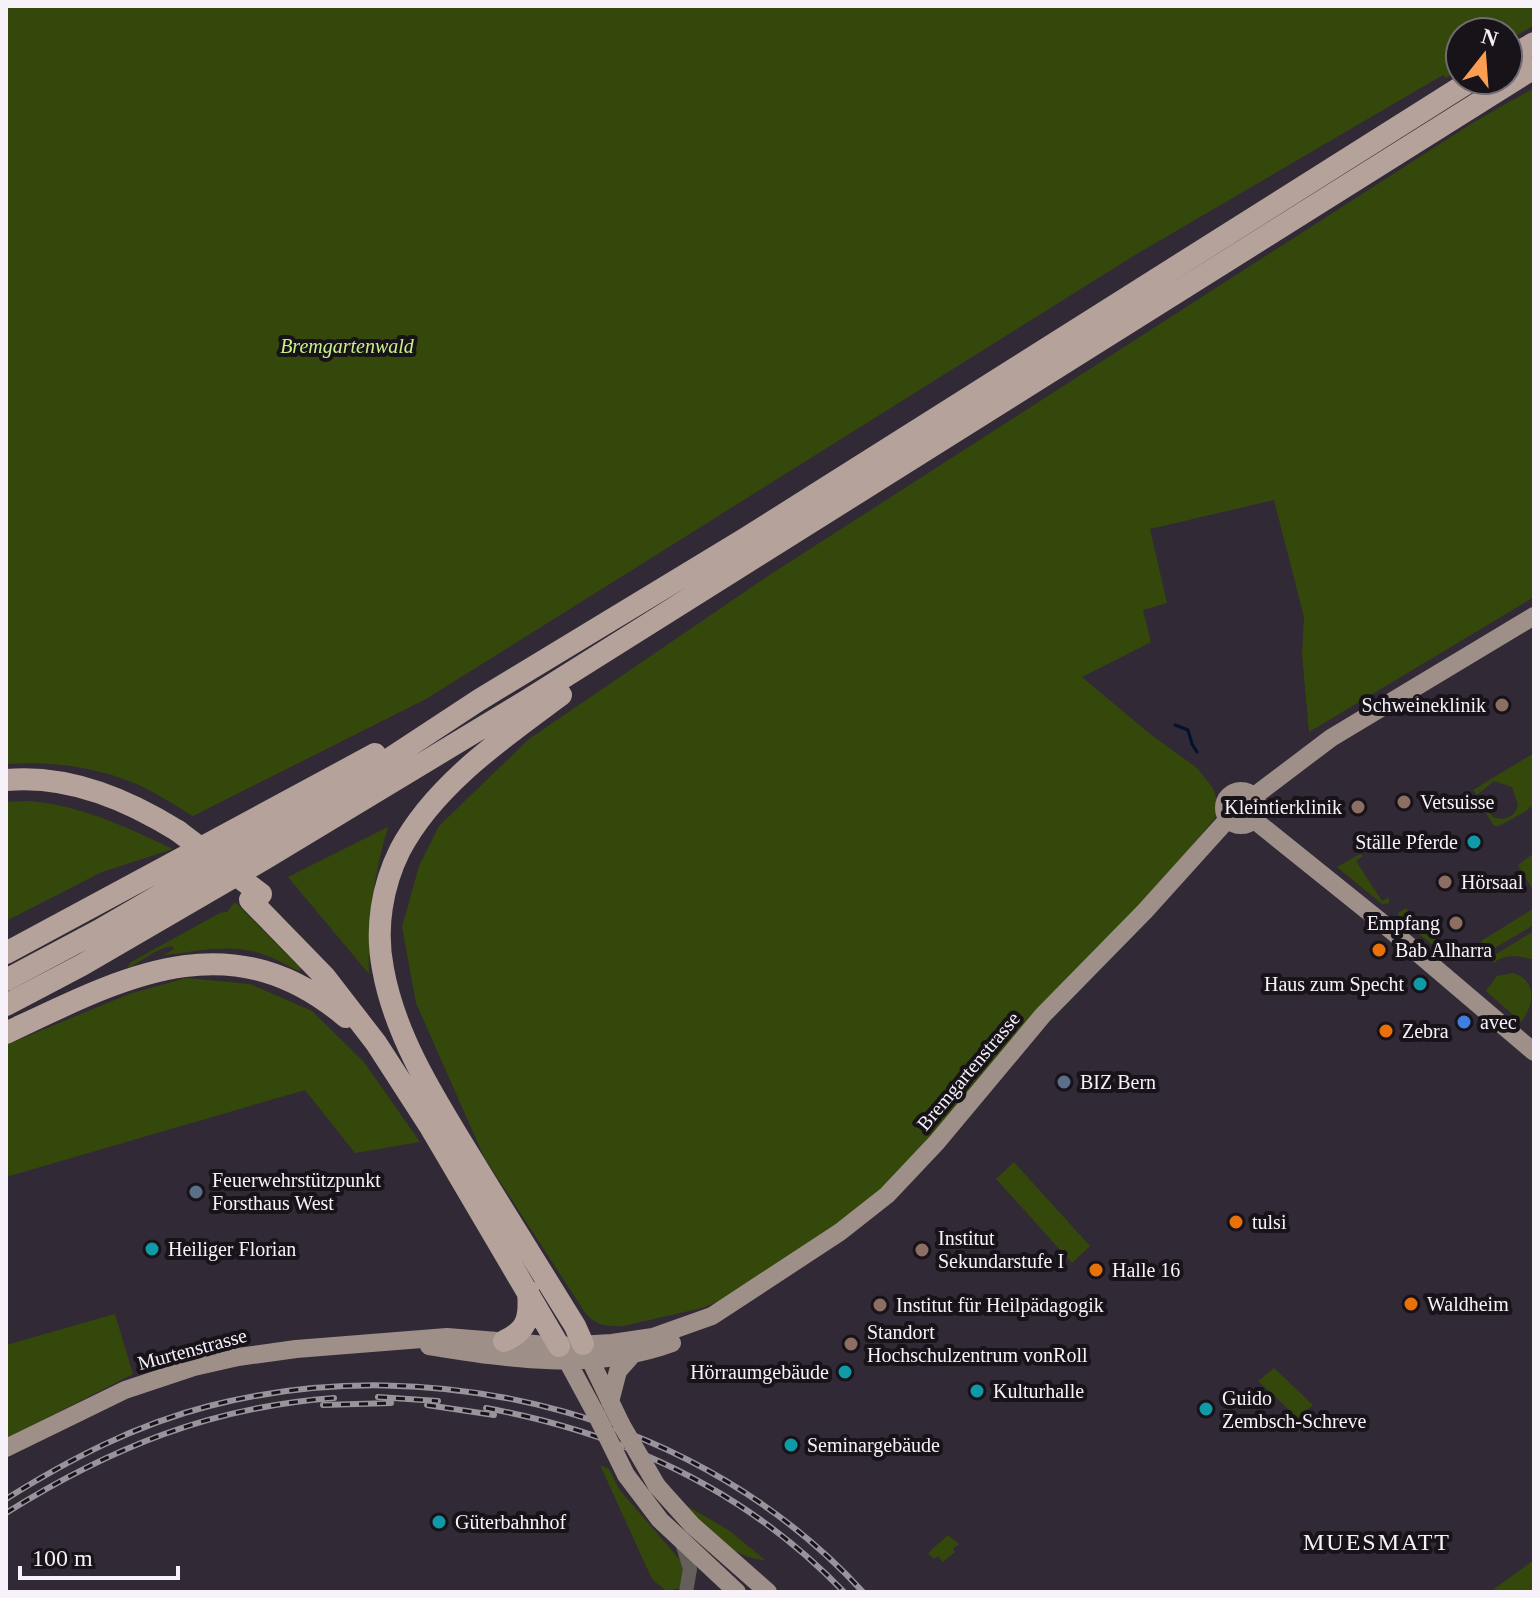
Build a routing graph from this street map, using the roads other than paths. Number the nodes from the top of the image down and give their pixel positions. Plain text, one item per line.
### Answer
1 (1534, 68) edge
2 (1447, 96) edge
3 (1534, 616) edge
4 (626, 640) junction
5 (479, 700) junction
6 (6, 780) edge
7 (6, 792) edge
8 (1253, 797) junction
9 (1228, 819) junction
10 (1253, 819) junction
11 (172, 834) junction
12 (256, 897) junction
13 (61, 924) junction
14 (6, 945) edge
15 (6, 953) edge
16 (6, 980) edge
17 (6, 1005) edge
18 (6, 1033) edge
19 (376, 1043) junction
20 (1534, 1052) edge
21 (441, 1109) junction
22 (528, 1290) junction
23 (712, 1316) junction
24 (504, 1341) junction
25 (402, 1342) junction
26 (587, 1353) junction
27 (563, 1354) junction
28 (633, 1354) junction
29 (603, 1409) junction
30 (6, 1448) edge
31 (682, 1543) junction
32 (761, 1586) edge
33 (730, 1591) edge
34 (686, 1592) edge

1 - 4 highway
2 - 5 highway
3 - 8 main road
4 - 17 highway
4 - 21 highway
5 - 13 highway
5 - 16 highway
6 - 11 highway
7 - 11 highway
8 - 9 main road
8 - 10 main road
9 - 10 main road
9 - 23 main road, Bremgartenstrasse
10 - 20 main road
11 - 12 highway
12 - 19 highway
12 - 21 highway
13 - 14 highway
13 - 15 highway
18 - 19 highway
19 - 22 highway
21 - 26 highway
22 - 24 highway
22 - 27 highway
23 - 26 main road, Bremgartenstrasse
23 - 28 main road, Bremgartenstrasse
24 - 25 main road, Murtenstrasse
24 - 27 main road, Murtenstrasse
25 - 27 main road, Murtenstrasse
25 - 30 main road, Murtenstrasse
26 - 27 main road, Murtenstrasse
26 - 28 main road, Bremgartenstrasse
26 - 29 main road
27 - 29 main road
28 - 29 main road
29 - 31 main road, bridge
29 - 32 main road, bridge
31 - 33 main road
31 - 34 street
32 - 33 main road

